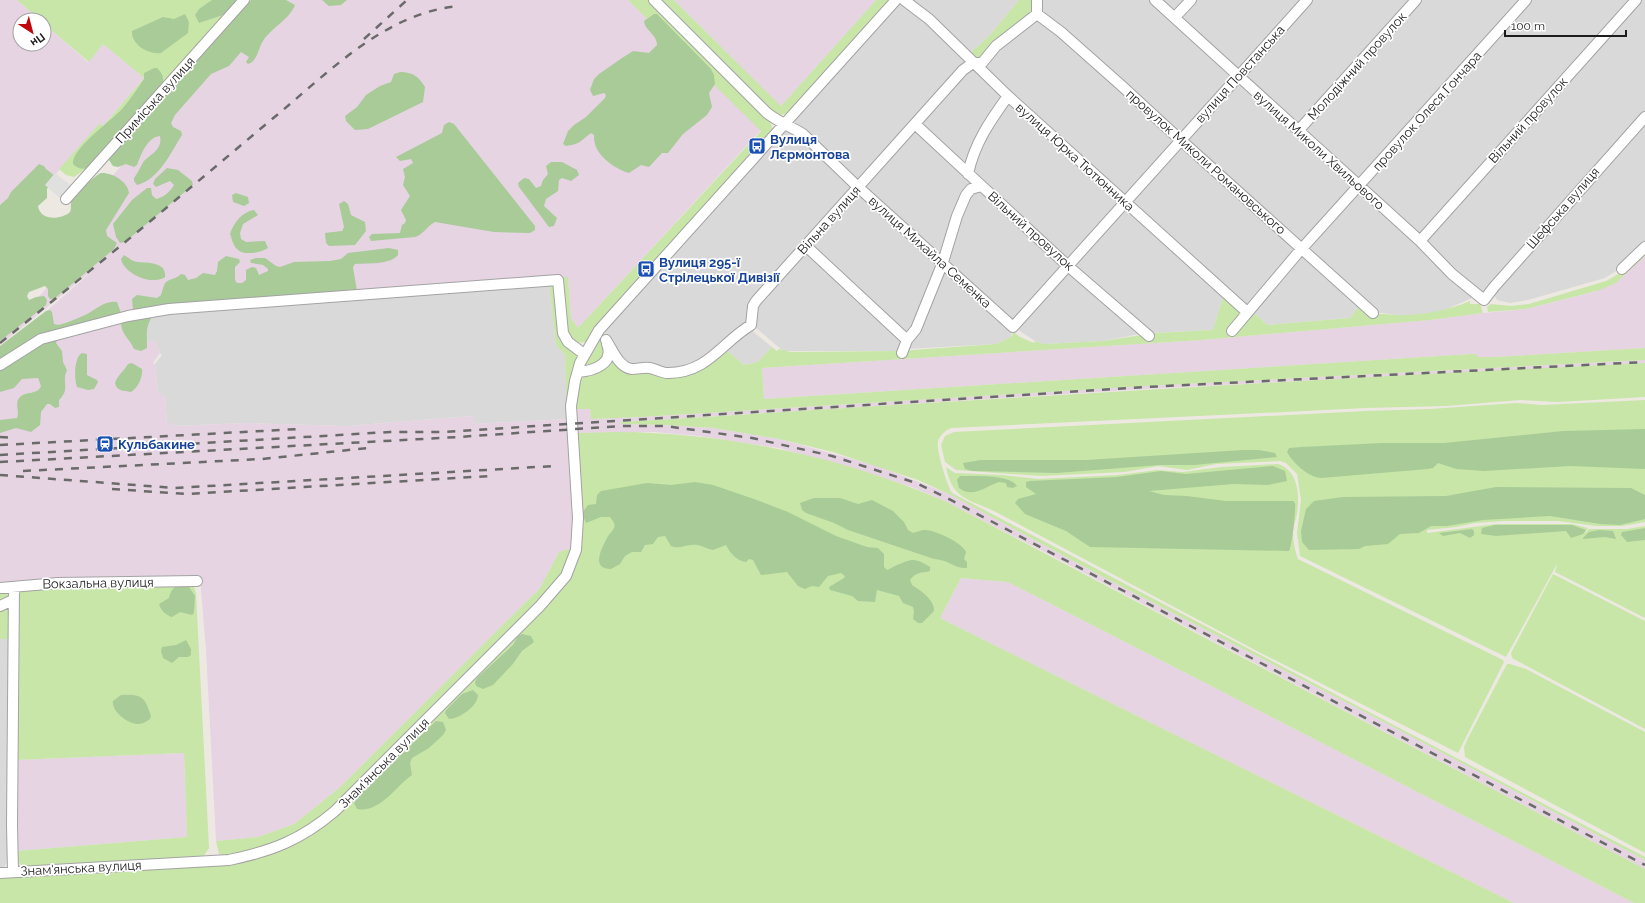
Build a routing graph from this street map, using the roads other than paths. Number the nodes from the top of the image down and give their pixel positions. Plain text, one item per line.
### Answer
1 (244, 0) edge
2 (654, 0) edge
3 (896, 0) edge
4 (904, 0) edge
5 (1036, 0) edge
6 (1155, 0) edge
7 (1191, 0) edge
8 (1307, 0) edge
9 (1416, 0) edge
10 (1526, 0) edge
11 (1636, 0) edge
12 (1037, 14) junction
13 (1175, 17) junction
14 (973, 63) junction
15 (1238, 76) junction
16 (1008, 96) junction
17 (1645, 117) edge
18 (915, 124) junction
19 (784, 125) junction
20 (1298, 131) junction
21 (1180, 140) junction
22 (968, 174) junction
23 (981, 186) junction
24 (1359, 186) junction
25 (858, 187) junction
26 (66, 199) dead end
27 (1124, 202) junction
28 (1420, 241) junction
29 (806, 246) junction
30 (1645, 247) edge
31 (1302, 249) junction
32 (943, 262) junction
33 (1068, 266) junction
34 (1622, 269) dead end
35 (1484, 300) joint
36 (1247, 312) junction
37 (1373, 313) dead end
38 (1013, 327) joint
39 (599, 330) junction
40 (1232, 331) dead end
41 (1149, 336) dead end
42 (606, 340) junction
43 (907, 340) junction
44 (902, 352) dead end
45 (584, 354) junction
46 (0, 365) edge
47 (578, 372) junction
48 (197, 581) dead end
49 (14, 587) junction
50 (0, 588) edge
51 (13, 600) junction
52 (0, 606) edge
53 (13, 872) junction
54 (0, 873) edge

1 - 26 street, Приміська вулиця
2 - 19 street, вулиця Михайла Семенка
3 - 19 street, Знам'янська вулиця
4 - 14 street, вулиця Юрка Тютюнника
5 - 12 street
6 - 13 street, вулиця Миколи Хвильового
7 - 13 street
8 - 15 street, вулиця Повстанська
9 - 20 street, Молодіжний провулок
10 - 24 street, провулок Олеся Гончара
11 - 28 street, Вільний провулок
12 - 14 street, Вільна вулиця
12 - 21 street, провулок Миколи Романовського
13 - 15 street, вулиця Миколи Хвильового
14 - 16 street, вулиця Юрка Тютюнника
14 - 18 street, Вільна вулиця
15 - 20 street, вулиця Миколи Хвильового
15 - 21 street, вулиця Повстанська
16 - 22 street
16 - 27 street, вулиця Юрка Тютюнника
17 - 35 street, Шефська вулиця
18 - 22 street, Вільний провулок
18 - 25 street, Вільна вулиця
19 - 25 street, вулиця Михайла Семенка
19 - 39 street, Знам'янська вулиця
20 - 24 street, вулиця Миколи Хвильового
21 - 27 street, вулиця Повстанська
21 - 31 street, провулок Миколи Романовського
22 - 23 street, Вільний провулок
23 - 32 street
23 - 33 street, Вільний провулок
24 - 28 street, вулиця Миколи Хвильового
24 - 31 street, провулок Олеся Гончара
25 - 29 street, Вільна вулиця
25 - 32 street, вулиця Михайла Семенка
27 - 33 street, вулиця Повстанська
27 - 36 street, вулиця Юрка Тютюнника
28 - 35 street, вулиця Миколи Хвильового
29 - 42 street, Вільна вулиця
29 - 43 street
30 - 34 street
31 - 36 street, провулок Олеся Гончара
31 - 37 street, провулок Миколи Романовського
32 - 38 street, вулиця Михайла Семенка
32 - 43 street
33 - 38 street, вулиця Повстанська
33 - 41 street, Вільний провулок
36 - 40 street, провулок Олеся Гончара
39 - 42 street, Вільна вулиця
39 - 45 street, Знам'янська вулиця
42 - 47 street
43 - 44 street
45 - 46 street
45 - 47 street, Знам'янська вулиця
47 - 53 street, Знам'янська вулиця
48 - 49 street, Вокзальна вулиця
49 - 50 street, Вокзальна вулиця
49 - 51 street
51 - 52 street
51 - 53 street
53 - 54 street, Знам'янська вулиця

